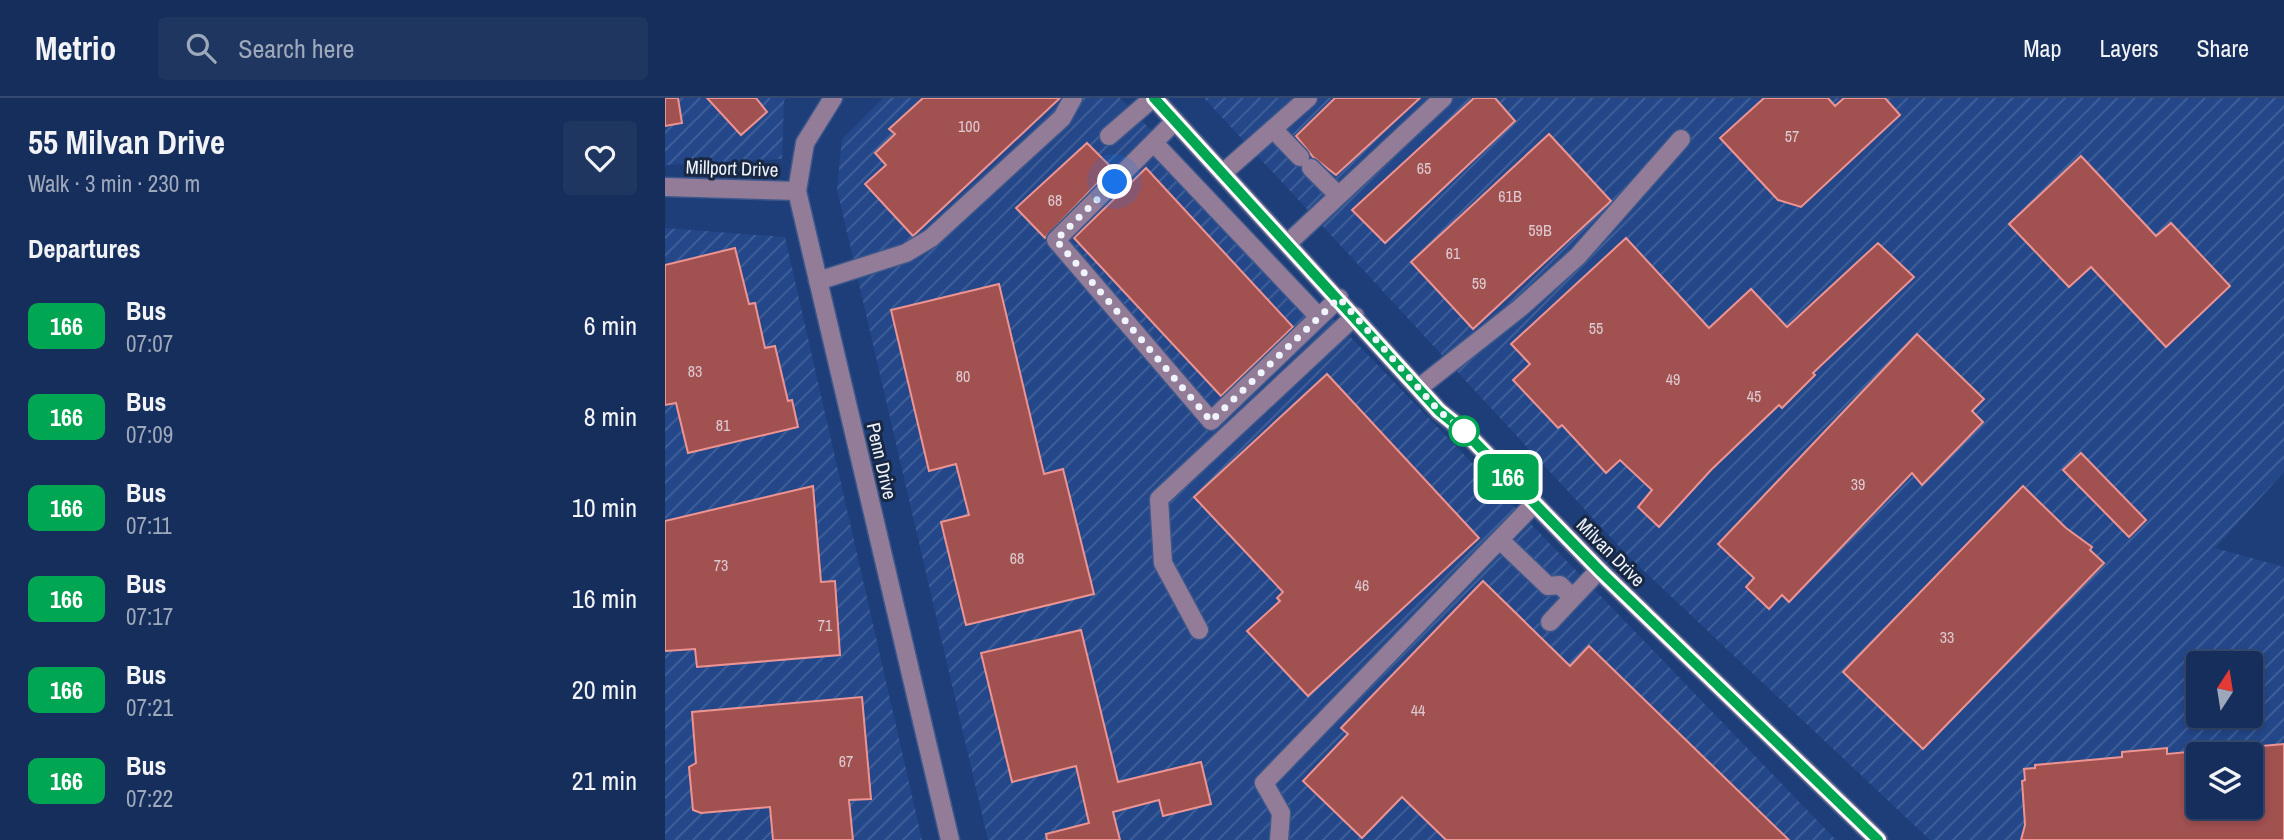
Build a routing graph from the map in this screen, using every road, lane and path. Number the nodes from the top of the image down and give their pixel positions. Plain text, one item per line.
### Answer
1 (832, 98) edge
2 (1073, 98) edge
3 (1154, 98) edge
4 (1308, 98) edge
5 (1443, 98) edge
6 (1175, 121) junction
7 (1273, 129) junction
8 (1109, 136) dead end
9 (1681, 139) dead end
10 (1154, 143) junction
11 (1223, 173) junction
12 (665, 187) edge
13 (797, 191) junction
14 (1337, 194) junction
15 (1261, 213) junction
16 (1238, 233) junction
17 (1288, 243) junction
18 (818, 281) junction
19 (1339, 298) junction
20 (1355, 316) junction
21 (1319, 317) junction
22 (1420, 387) junction
23 (1534, 504) junction
24 (1500, 540) junction
25 (1599, 570) junction
26 (1572, 597) junction
27 (1550, 622) dead end
28 (1199, 630) dead end
29 (950, 840) edge
30 (1279, 840) edge
31 (1878, 840) edge

1 - 13 street, Penn Drive
2 - 18 street
3 - 6 street, Milvan Drive
3 - 8 street
4 - 7 street
5 - 14 street
6 - 10 street
6 - 11 street, Milvan Drive
7 - 11 street
7 - 14 street
9 - 22 street
10 - 16 street
10 - 21 street
11 - 15 street, Milvan Drive
12 - 13 street, Millport Drive
13 - 18 street, Penn Drive
14 - 17 street
15 - 16 street
15 - 17 street, Milvan Drive
16 - 21 street
17 - 19 street, Milvan Drive
18 - 29 street, Penn Drive
19 - 20 street, Milvan Drive
19 - 21 street
20 - 22 street, Milvan Drive
20 - 28 street
22 - 23 street, Milvan Drive
23 - 24 street
23 - 25 street, Milvan Drive
24 - 26 street
24 - 30 street
25 - 26 street
25 - 31 street, Milvan Drive
26 - 27 street

